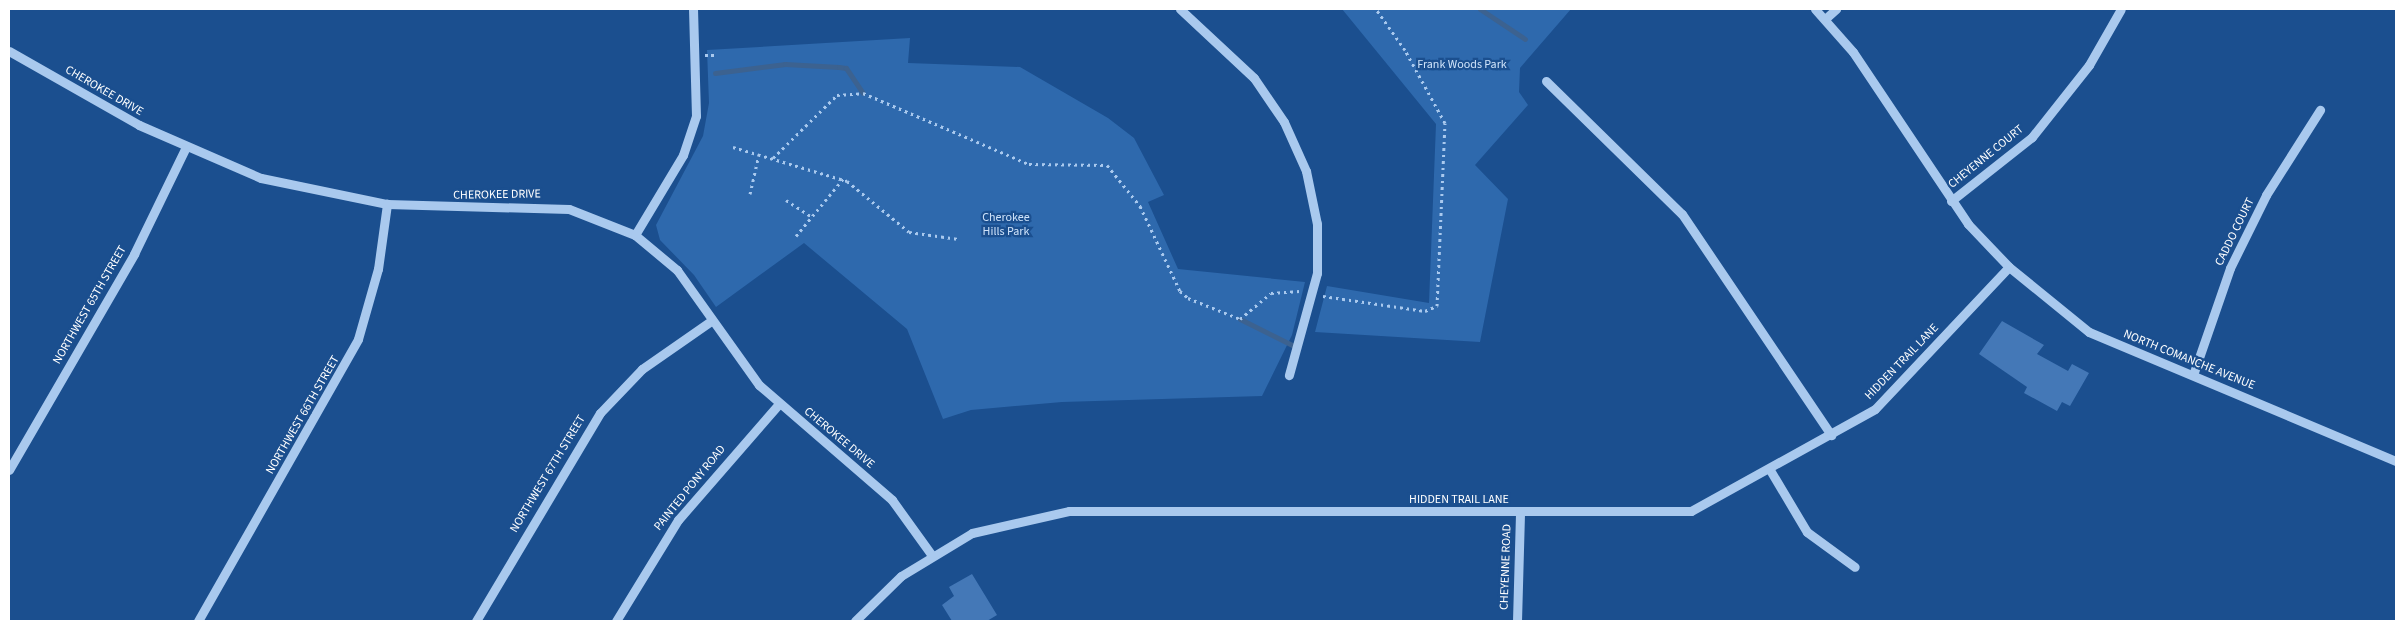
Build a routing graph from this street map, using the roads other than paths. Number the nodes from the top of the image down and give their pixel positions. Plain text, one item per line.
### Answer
1 (693, 9) edge
2 (1180, 9) edge
3 (1815, 9) edge
4 (1836, 9) edge
5 (2121, 9) edge
6 (1825, 19) junction
7 (9, 51) edge
8 (1546, 81) dead end
9 (2320, 110) dead end
10 (186, 149) junction
11 (1951, 201) junction
12 (387, 204) junction
13 (635, 235) junction
14 (2009, 267) junction
15 (711, 321) junction
16 (1289, 375) dead end
17 (2193, 375) junction
18 (779, 404) junction
19 (1831, 435) junction
20 (2396, 461) edge
21 (9, 470) edge
22 (1770, 470) junction
23 (1520, 512) junction
24 (931, 554) junction
25 (1854, 567) dead end
26 (198, 621) edge
27 (476, 621) edge
28 (616, 621) edge
29 (855, 621) edge
30 (1517, 621) edge

1 - 13 street
2 - 16 street
3 - 6 street, NORTH COMANCHE AVENUE
4 - 6 street
5 - 11 street, CHEYENNE COURT
6 - 11 street, NORTH COMANCHE AVENUE
7 - 10 street, CHEROKEE DRIVE
8 - 19 street
9 - 17 street, CADDO COURT
10 - 12 street, CHEROKEE DRIVE
10 - 21 street, NORTHWEST 65TH STREET
11 - 14 street, NORTH COMANCHE AVENUE
12 - 13 street, CHEROKEE DRIVE
12 - 26 street, NORTHWEST 66TH STREET
13 - 15 street, CHEROKEE DRIVE
14 - 17 street, NORTH COMANCHE AVENUE
14 - 19 street, HIDDEN TRAIL LANE
15 - 18 street, CHEROKEE DRIVE
15 - 27 street, NORTHWEST 67TH STREET
17 - 20 street, NORTH COMANCHE AVENUE
18 - 24 street, CHEROKEE DRIVE
18 - 28 street, PAINTED PONY ROAD
19 - 22 street, HIDDEN TRAIL LANE
22 - 23 street, HIDDEN TRAIL LANE
22 - 25 street
23 - 24 street, HIDDEN TRAIL LANE
23 - 30 street, CHEYENNE ROAD
24 - 29 street, HIDDEN TRAIL LANE

